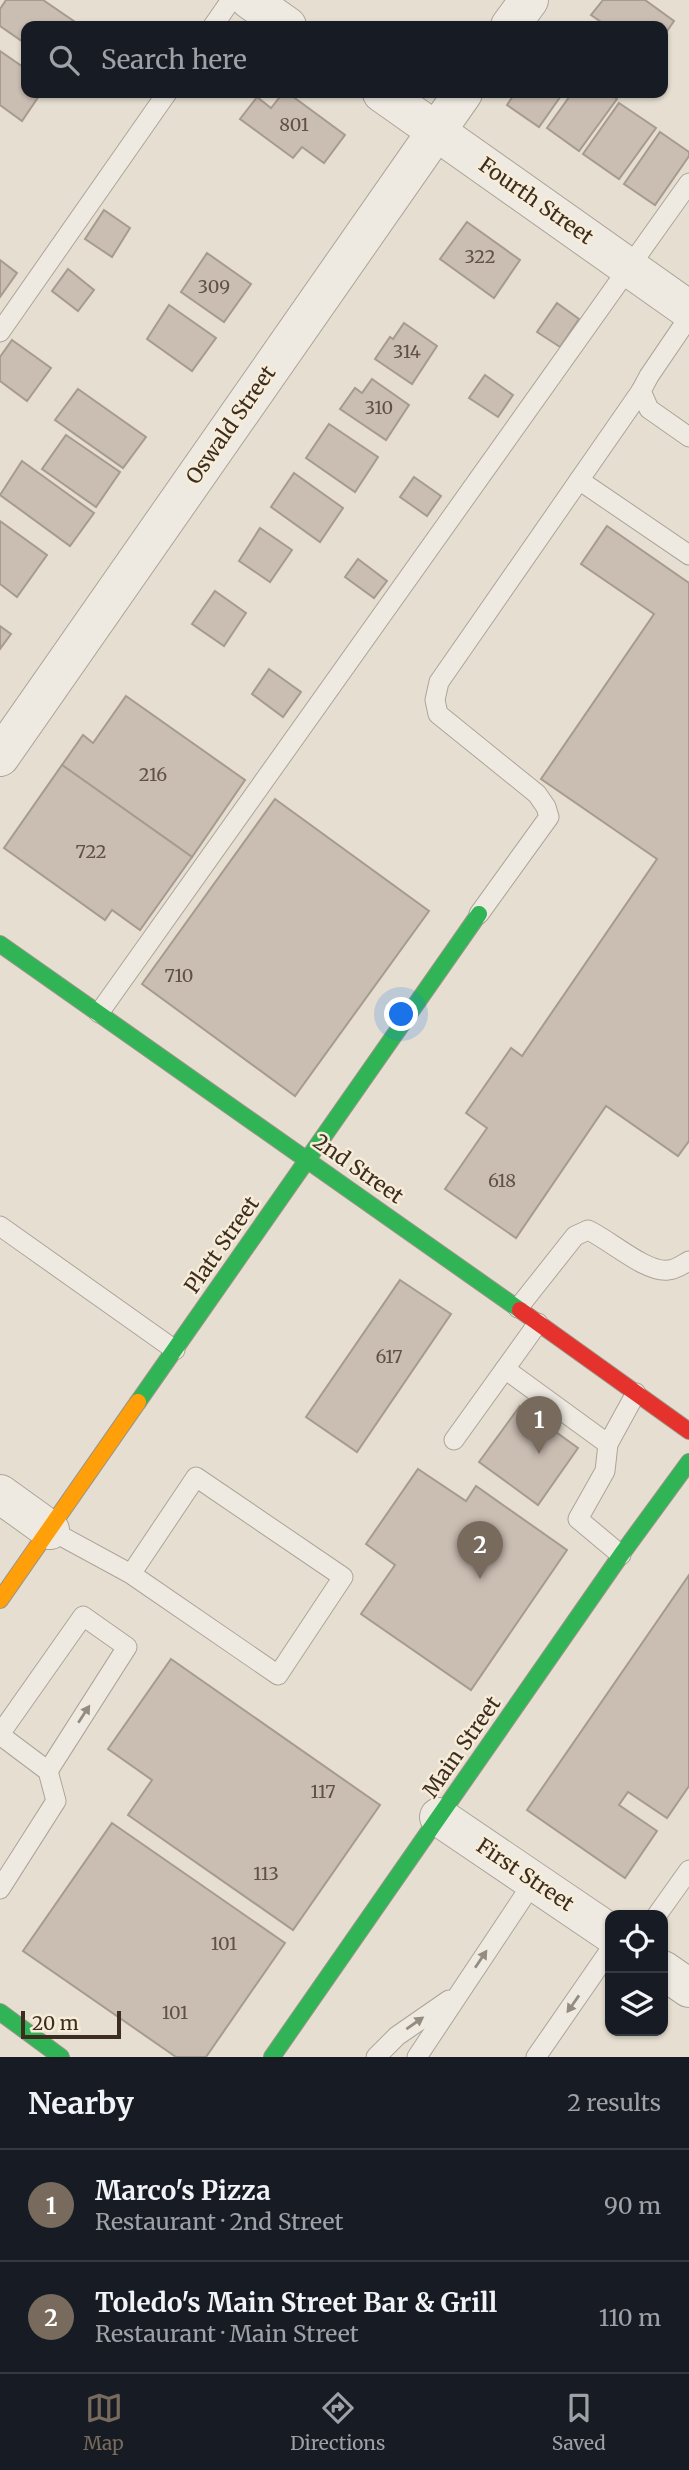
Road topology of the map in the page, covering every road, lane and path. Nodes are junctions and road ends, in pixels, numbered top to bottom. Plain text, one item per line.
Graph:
1 (231, 0) edge
2 (250, 0) edge
3 (528, 0) edge
4 (216, 21) edge
5 (281, 21) edge
6 (513, 21) edge
7 (164, 98) edge
8 (389, 98) edge
9 (459, 98) edge
10 (436, 131) junction
11 (689, 183) edge
12 (630, 268) junction
13 (689, 310) edge
14 (689, 317) edge
15 (0, 332) edge
16 (641, 391) junction
17 (689, 437) edge
18 (579, 480) junction
19 (689, 555) edge
20 (0, 757) edge
21 (479, 914) joint
22 (0, 944) edge
23 (99, 1013) junction
24 (308, 1159) junction
25 (0, 1226) edge
26 (689, 1261) edge
27 (518, 1308) junction
28 (538, 1323) junction
29 (175, 1350) junction
30 (505, 1369) junction
31 (636, 1393) junction
32 (689, 1431) edge
33 (454, 1440) dead end
34 (608, 1444) junction
35 (689, 1462) edge
36 (0, 1494) edge
37 (50, 1530) junction
38 (621, 1555) junction
39 (131, 1574) junction
40 (0, 1600) edge
41 (0, 1735) edge
42 (48, 1771) junction
43 (439, 1817) junction
44 (689, 1870) edge
45 (534, 1881) junction
46 (0, 1889) edge
47 (661, 1910) edge
48 (605, 1931) edge
49 (605, 1958) edge
50 (667, 1973) edge
51 (689, 1988) edge
52 (458, 1993) junction
53 (0, 2012) edge
54 (61, 2057) edge
55 (272, 2057) edge
56 (376, 2057) edge
57 (417, 2057) edge
58 (536, 2057) edge

1 - 4 lane
2 - 5 street
3 - 6 street
7 - 15 lane
8 - 10 street, Fourth Street
9 - 10 street, Oswald Street
10 - 12 street, Fourth Street
10 - 20 street, Oswald Street
11 - 12 lane
12 - 13 street, Fourth Street
12 - 23 lane
14 - 16 lane
16 - 17 lane
16 - 18 lane
18 - 19 lane
18 - 21 lane
21 - 24 street, Platt Street
22 - 23 street, 2nd Street
23 - 24 street, 2nd Street
24 - 27 street, 2nd Street
24 - 29 street, Platt Street
25 - 29 lane
26 - 27 lane
27 - 28 street, 2nd Street
28 - 30 lane
28 - 31 street, 2nd Street
29 - 37 street, Platt Street
30 - 33 lane
30 - 34 lane
31 - 32 street, 2nd Street
31 - 34 lane
34 - 38 lane
35 - 38 street, Main Street
36 - 37 street
37 - 39 lane
37 - 40 street, Platt Street
38 - 43 street, Main Street
39 - 39 lane
41 - 42 lane
42 -> 41 lane
42 - 46 lane
43 - 45 street, First Street
43 - 55 street, Main Street
44 - 47 lane
45 - 48 street, First Street
52 -> 45 lane
49 -> 58 lane
50 - 51 street
56 -> 52 lane
52 - 57 lane
53 - 54 street

